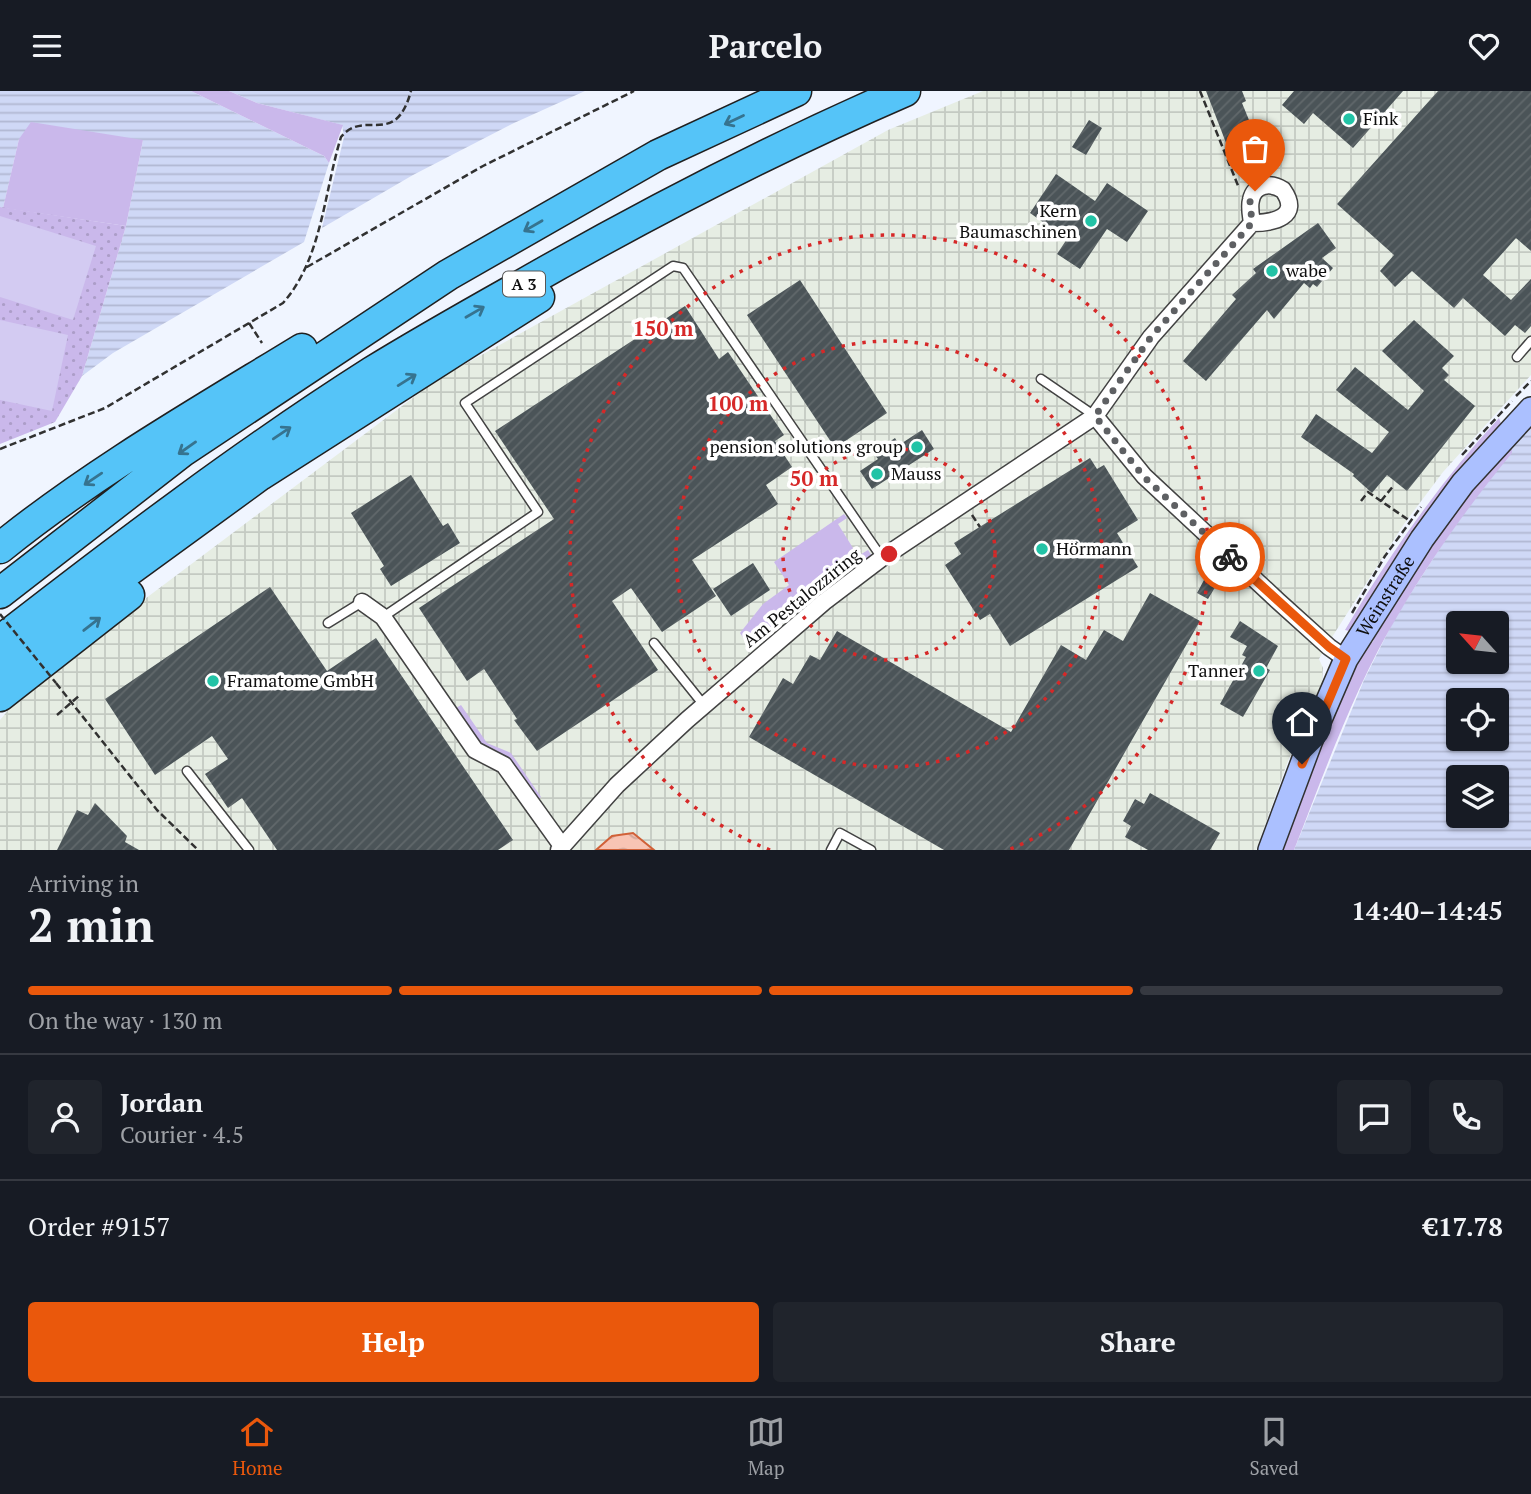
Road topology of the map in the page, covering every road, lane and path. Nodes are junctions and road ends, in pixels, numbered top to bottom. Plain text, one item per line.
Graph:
1 (411, 91) edge
2 (634, 91) edge
3 (796, 91) edge
4 (905, 91) edge
5 (1200, 91) edge
6 (837, 120) junction
7 (1250, 201) junction
8 (1252, 223) junction
9 (307, 267) junction
10 (448, 275) junction
11 (249, 323) junction
12 (1531, 341) edge
13 (262, 343) dead end
14 (1517, 357) dead end
15 (1041, 379) dead end
16 (1531, 409) edge
17 (1095, 416) junction
18 (350, 417) junction
19 (0, 449) edge
20 (1394, 485) dead end
21 (1361, 501) dead end
22 (1381, 501) junction
23 (972, 515) dead end
24 (1410, 521) dead end
25 (979, 527) dead end
26 (0, 548) edge
27 (882, 558) junction
28 (0, 593) edge
29 (362, 602) joint
30 (0, 614) edge
31 (383, 617) junction
32 (328, 623) dead end
33 (0, 641) edge
34 (654, 643) dead end
35 (1346, 659) junction
36 (0, 672) edge
37 (80, 695) dead end
38 (0, 696) edge
39 (71, 702) junction
40 (703, 704) junction
41 (57, 715) dead end
42 (187, 771) dead end
43 (561, 848) edge
44 (198, 850) edge
45 (249, 850) edge
46 (831, 850) edge
47 (871, 850) edge
48 (1270, 850) edge

1 - 9 path
2 - 9 path
3 -> 10 highway, A 3
4 - 6 highway, A 3
5 - 7 path
18 -> 6 highway
33 -> 6 highway, A 3
7 - 8 street
7 - 8 street
8 - 17 street, Am Pestalozziring
9 - 11 path
10 -> 26 highway
10 -> 28 highway, A 3
11 - 13 path
11 - 19 path
12 - 14 lane
15 - 17 lane
16 - 35 main road, Weinstraße
17 - 27 street, Am Pestalozziring
17 - 35 street
18 - 36 highway
38 -> 18 highway
20 - 22 path
21 - 22 path
22 - 24 path
23 - 25 path
27 - 31 lane
27 - 40 street, Am Pestalozziring
29 - 31 street, Am Pestalozziring
29 - 32 lane
30 - 39 path, bridge
31 - 43 street, Am Pestalozziring
34 - 40 lane
35 - 48 main road, Weinstraße
37 - 39 path
39 - 41 path
39 - 44 path
40 - 43 street, Am Pestalozziring
42 - 45 lane
46 - 47 lane

